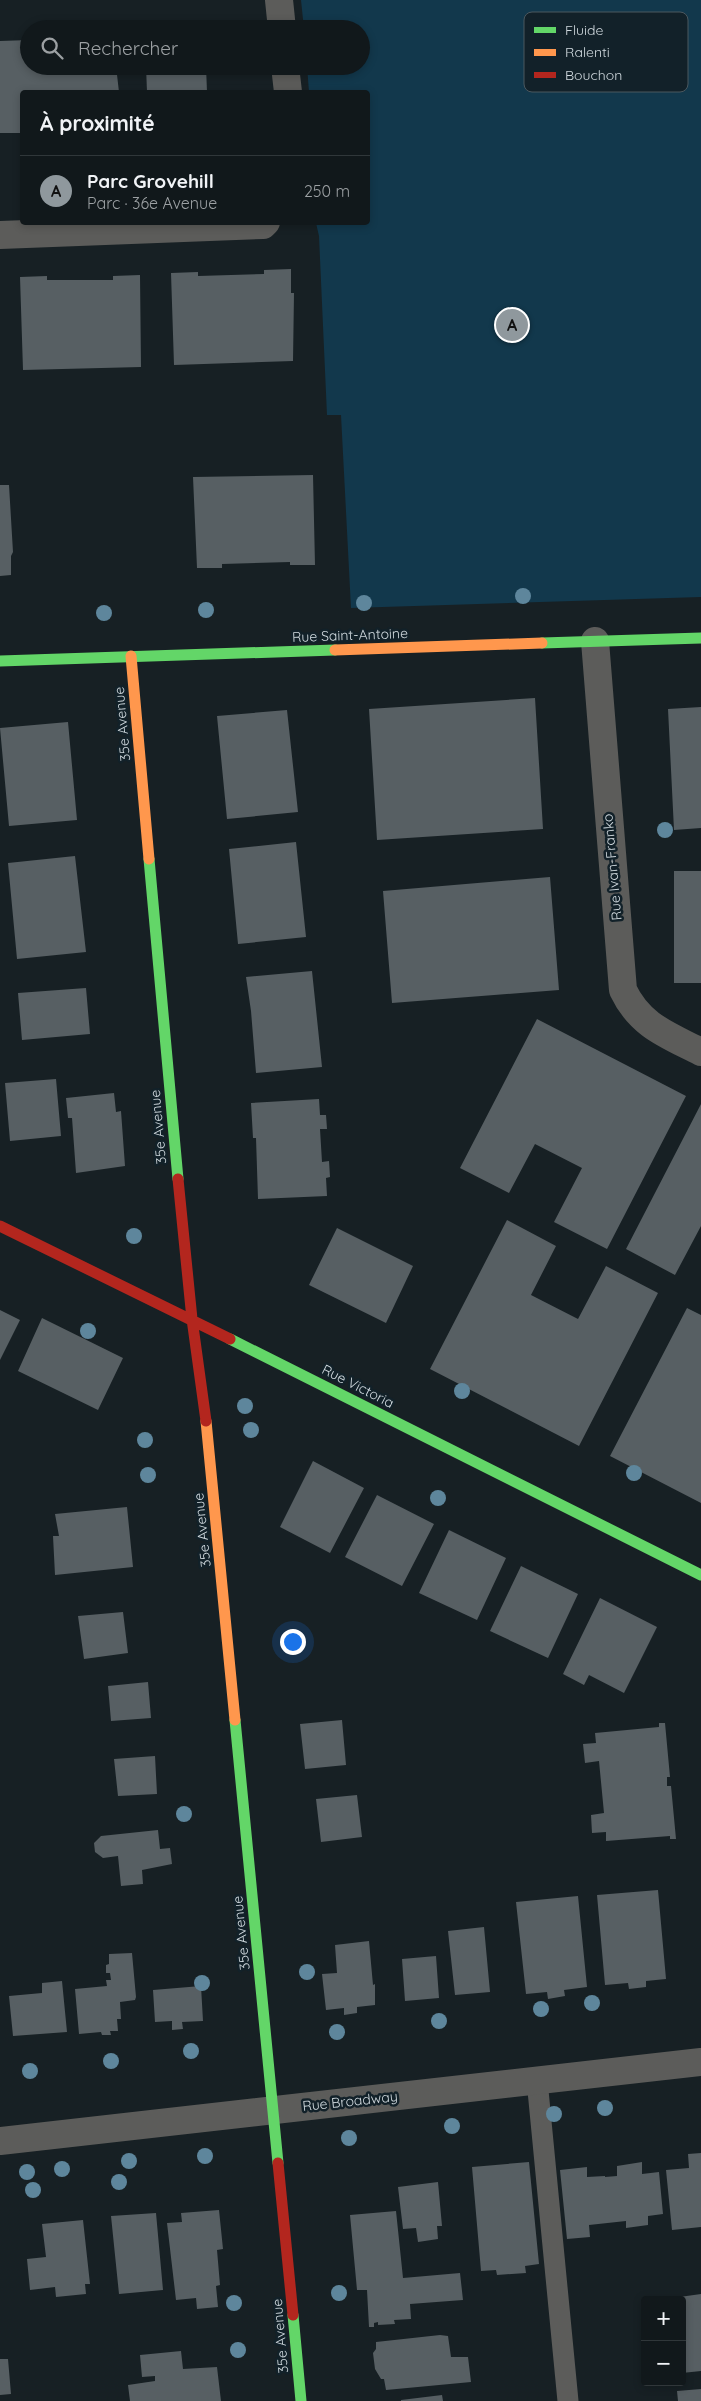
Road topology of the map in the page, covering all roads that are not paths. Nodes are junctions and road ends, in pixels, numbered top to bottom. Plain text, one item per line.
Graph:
1 (279, 0) edge
2 (281, 20) edge
3 (286, 75) edge
4 (288, 90) edge
5 (264, 225) edge
6 (0, 234) edge
7 (701, 638) edge
8 (594, 642) junction
9 (131, 656) junction
10 (0, 661) edge
11 (701, 1052) edge
12 (0, 1226) edge
13 (192, 1320) junction
14 (701, 1575) edge
15 (701, 2062) edge
16 (537, 2080) junction
17 (274, 2110) junction
18 (0, 2141) edge
19 (301, 2401) edge
20 (568, 2401) edge

1 - 2 street
3 - 4 street
5 - 6 street
7 - 8 street, Rue Saint-Antoine
8 - 9 street, Rue Saint-Antoine
8 - 11 street, Rue Ivan-Franko
9 - 10 street, Rue Saint-Antoine
9 - 13 street, 35e Avenue
12 - 13 street, Rue Victoria
13 - 14 street, Rue Victoria
13 - 17 street, 35e Avenue
15 - 16 street, Rue Broadway
16 - 17 street, Rue Broadway
16 - 20 lane
17 - 18 street, Rue Broadway
17 - 19 street, 35e Avenue

